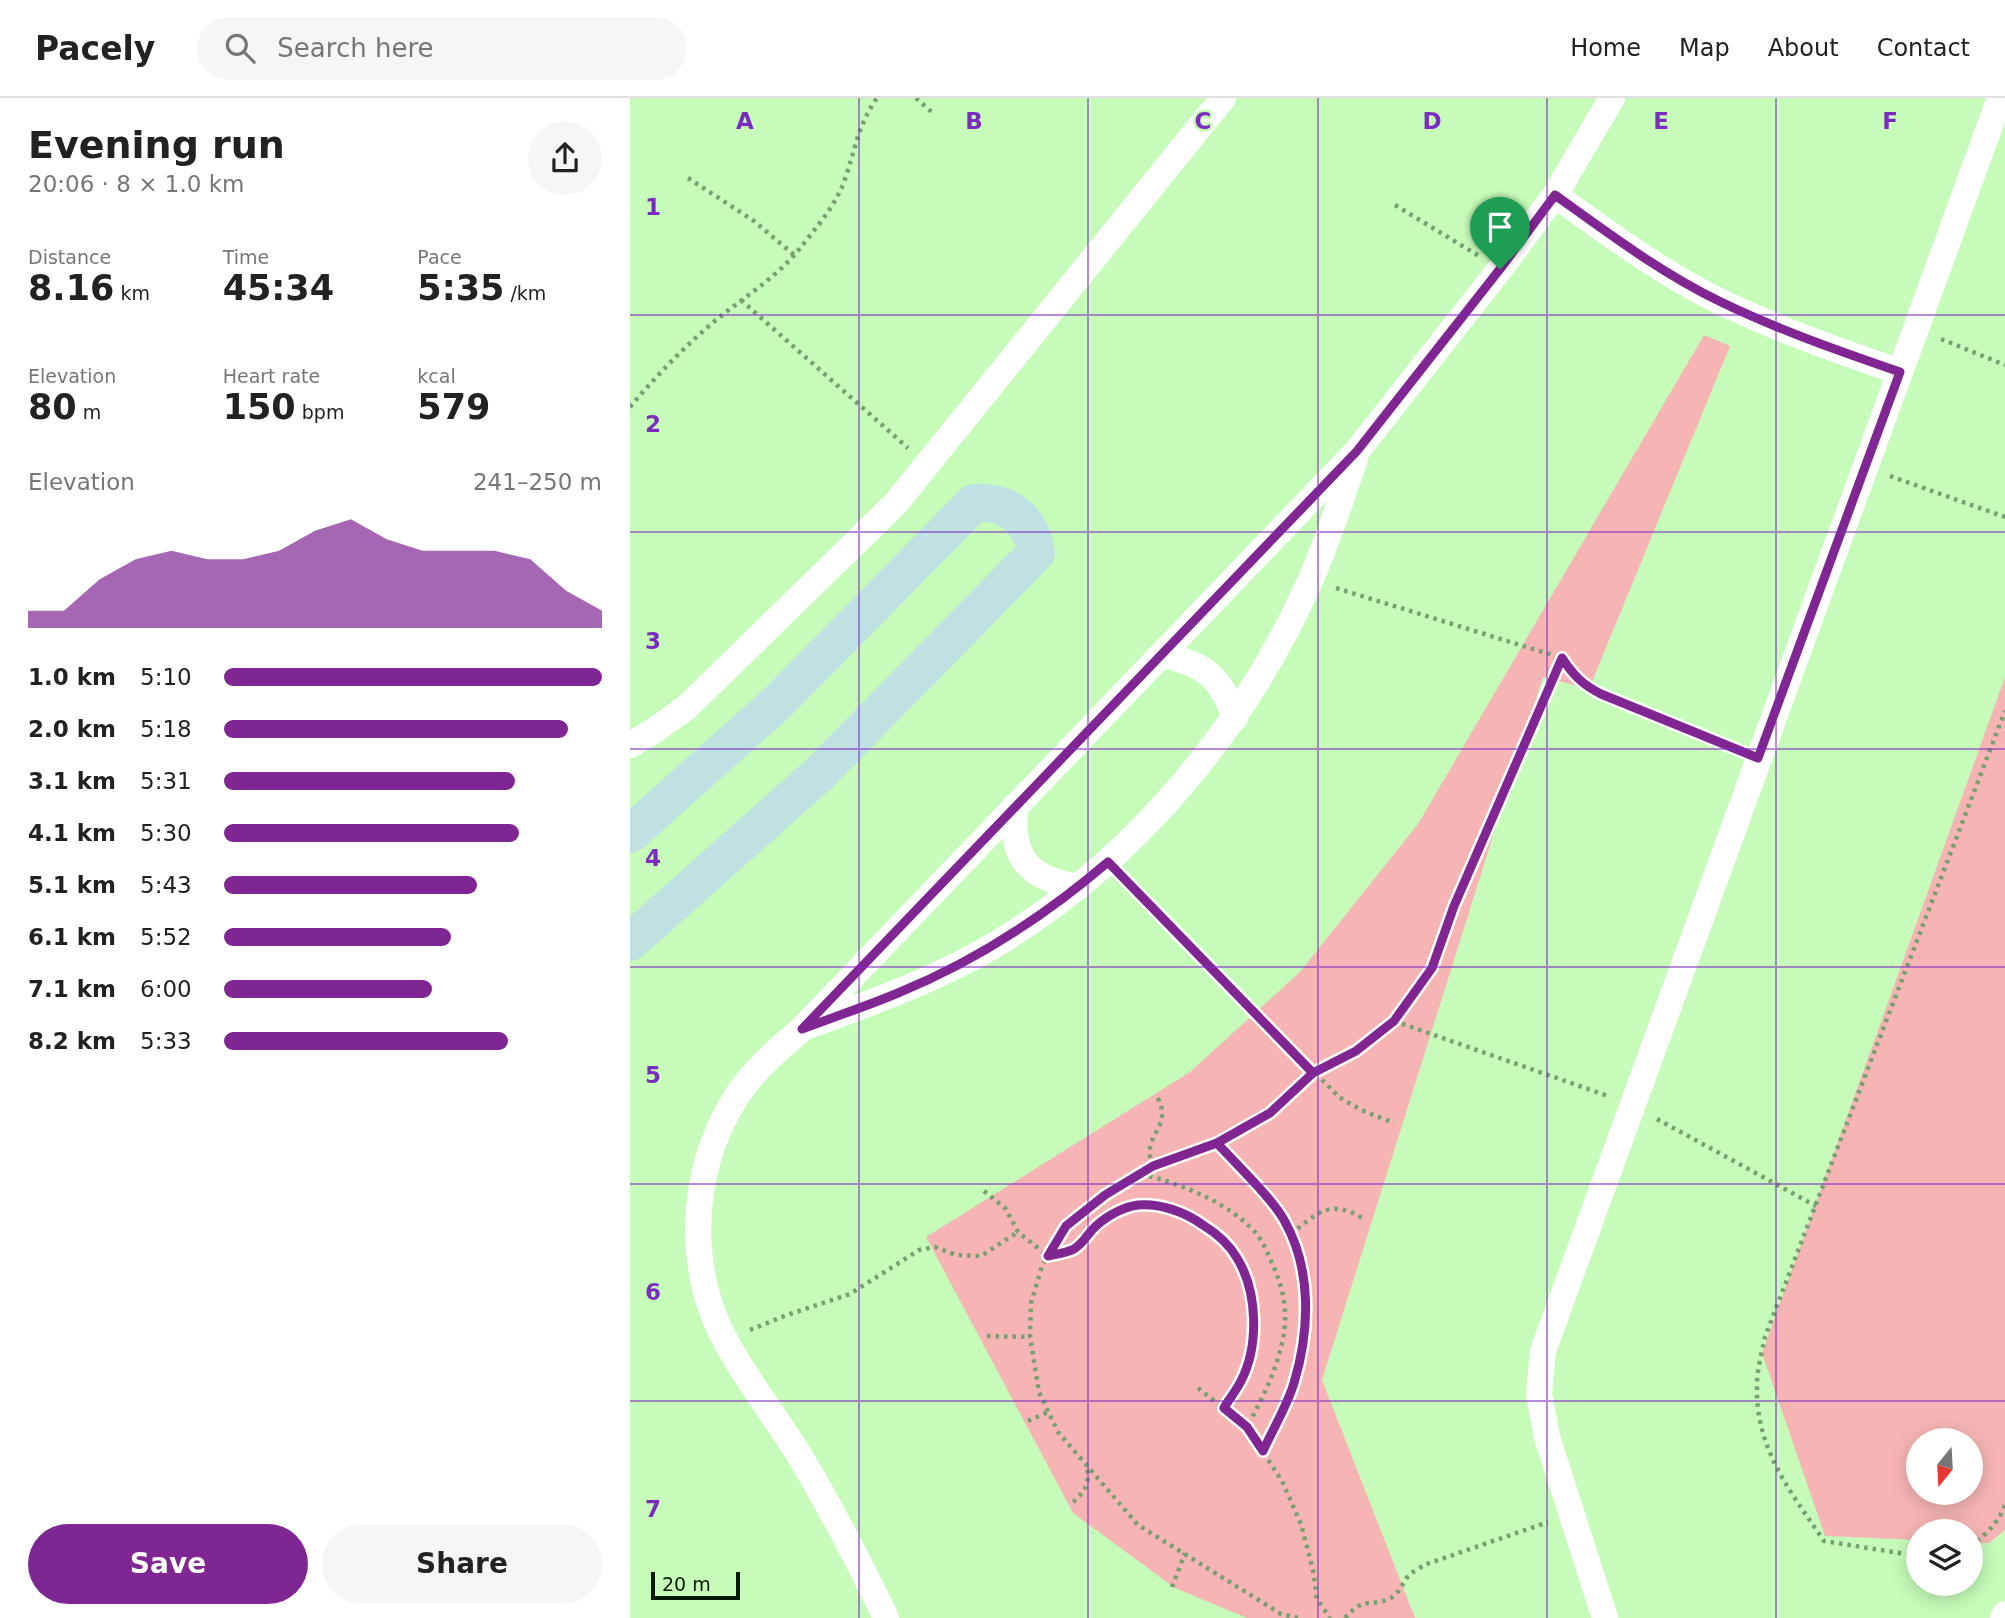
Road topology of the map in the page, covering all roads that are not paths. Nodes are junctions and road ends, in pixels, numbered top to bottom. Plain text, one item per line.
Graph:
1 (1223, 98) edge
2 (1612, 98) edge
3 (2000, 98) edge
4 (1555, 195) junction
5 (1900, 372) junction
6 (1357, 451) junction
7 (1161, 654) junction
8 (1235, 718) junction
9 (630, 745) edge
10 (1016, 805) junction
11 (630, 834) edge
12 (1079, 887) junction
13 (630, 942) edge
14 (802, 1029) junction
15 (886, 1618) edge
16 (1605, 1618) edge

1 - 9 street
2 - 4 street
3 - 5 street
4 - 5 street
4 - 6 street
5 - 16 street
6 - 7 street
6 - 8 street
7 - 8 street
7 - 10 street
8 - 12 street
10 - 12 street
10 - 14 street
11 - 13 main road
12 - 14 street
14 - 15 street

